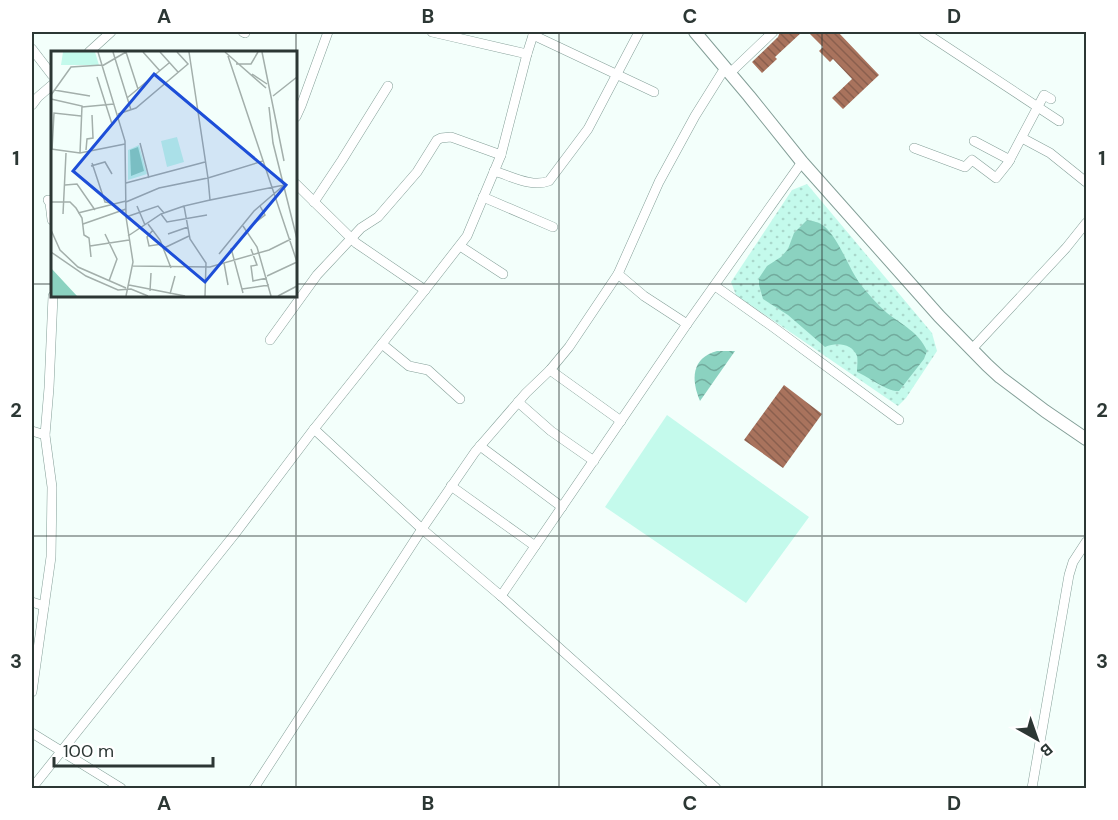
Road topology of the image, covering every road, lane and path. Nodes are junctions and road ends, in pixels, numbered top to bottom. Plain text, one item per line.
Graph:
1 (111, 32) edge
2 (328, 32) edge
3 (432, 32) edge
4 (477, 32) edge
5 (639, 32) edge
6 (773, 32) edge
7 (924, 32) edge
8 (534, 33) edge
9 (698, 33) edge
10 (478, 42) junction
11 (32, 49) edge
12 (90, 51) edge
13 (527, 54) junction
14 (728, 70) junction
15 (51, 74) edge
16 (616, 74) junction
17 (51, 86) edge
18 (388, 86) dead end
19 (654, 92) dead end
20 (1051, 99) dead end
21 (32, 105) edge
22 (1037, 106) junction
23 (297, 115) edge
24 (1059, 121) dead end
25 (1022, 138) junction
26 (974, 141) dead end
27 (914, 148) dead end
28 (501, 155) junction
29 (1010, 160) junction
30 (802, 162) junction
31 (494, 171) junction
32 (1086, 182) edge
33 (297, 184) edge
34 (483, 197) junction
35 (48, 200) dead end
36 (314, 202) junction
37 (51, 216) edge
38 (1086, 224) edge
39 (553, 227) dead end
40 (351, 238) junction
41 (460, 246) junction
42 (503, 274) dead end
43 (618, 274) junction
44 (715, 286) junction
45 (425, 290) junction
46 (53, 297) edge
47 (687, 324) junction
48 (270, 340) dead end
49 (382, 344) junction
50 (972, 350) junction
51 (550, 370) junction
52 (460, 399) dead end
53 (518, 402) junction
54 (899, 420) dead end
55 (621, 421) junction
56 (314, 429) junction
57 (32, 431) edge
58 (45, 435) junction
59 (1086, 439) edge
60 (480, 446) junction
61 (594, 461) junction
62 (451, 486) junction
63 (562, 507) junction
64 (422, 529) junction
65 (1086, 544) edge
66 (535, 546) junction
67 (501, 596) junction
68 (32, 602) edge
69 (44, 606) junction
70 (32, 692) edge
71 (32, 733) edge
72 (60, 752) junction
73 (32, 788) edge
74 (121, 789) edge
75 (254, 789) edge
76 (716, 789) edge
77 (1032, 789) edge

1 - 12 street
2 - 23 street
3 - 10 street
4 - 10 street
5 - 16 street
6 - 14 street
7 - 22 street
8 - 13 street
8 - 16 street
9 - 14 street
10 - 13 street
11 - 15 street
13 - 28 street
14 - 30 street
14 - 43 street
16 - 19 street
16 - 31 street
17 - 21 street
18 - 36 street
20 - 22 street
22 - 24 street
22 - 25 street
25 - 29 street
25 - 32 street
26 - 29 street
27 - 29 street
28 - 31 street
28 - 40 street
30 - 44 street
30 - 50 street
31 - 34 street
33 - 36 street
34 - 39 street
34 - 41 street
35 - 37 street
36 - 40 street
38 - 50 street
40 - 45 street
40 - 48 street
41 - 42 street
41 - 45 street
43 - 47 street
43 - 51 street
44 - 47 street
44 - 54 street
45 - 49 street
46 - 58 street
47 - 55 street
49 - 52 street
49 - 56 street
50 - 59 street
51 - 53 street
51 - 55 street
53 - 60 street
53 - 61 street
55 - 61 street
56 - 64 street
56 - 72 street
57 - 58 street
58 - 69 street
60 - 62 street
60 - 63 street
61 - 63 street
62 - 64 street
62 - 66 street
63 - 66 street
64 - 67 street
64 - 75 street
65 - 77 street
66 - 67 street
67 - 76 street
68 - 69 street
69 - 70 street
71 - 72 street
72 - 73 street
72 - 74 street

